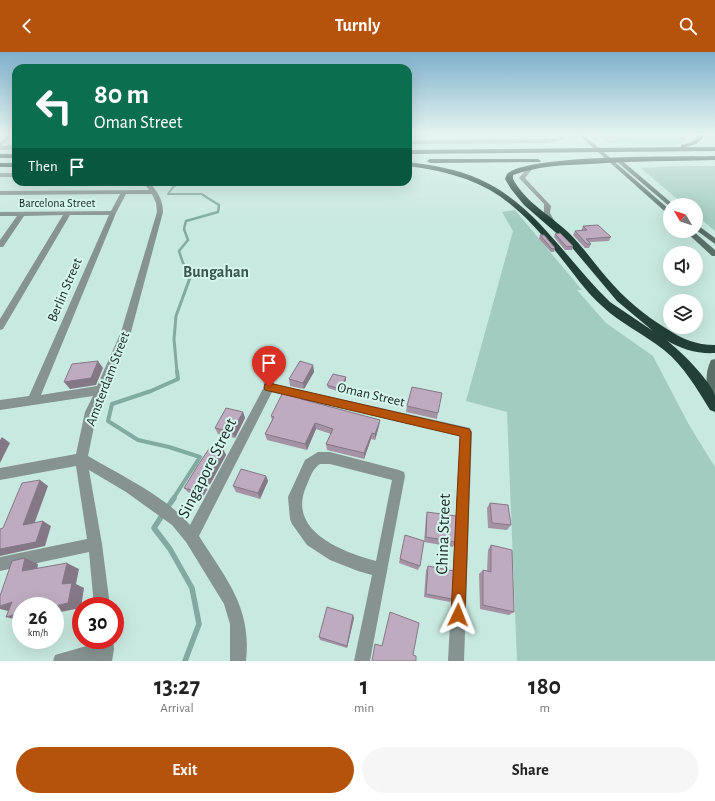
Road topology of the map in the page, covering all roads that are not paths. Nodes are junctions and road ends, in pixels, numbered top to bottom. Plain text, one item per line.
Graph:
1 (415, 163) edge
2 (566, 163) edge
3 (612, 163) edge
4 (623, 163) edge
5 (0, 165) edge
6 (12, 165) edge
7 (531, 167) junction
8 (0, 175) edge
9 (12, 175) edge
10 (149, 186) edge
11 (124, 192) junction
12 (154, 192) junction
13 (0, 193) edge
14 (663, 198) edge
15 (663, 208) edge
16 (68, 213) junction
17 (113, 213) junction
18 (0, 214) edge
19 (22, 214) junction
20 (552, 222) junction
21 (703, 232) edge
22 (697, 238) edge
23 (715, 242) edge
24 (0, 245) edge
25 (715, 254) edge
26 (0, 327) edge
27 (715, 349) edge
28 (715, 363) edge
29 (268, 371) dead end
30 (269, 387) junction
31 (102, 390) junction
32 (33, 400) junction
33 (715, 401) edge
34 (0, 406) edge
35 (715, 406) edge
36 (466, 432) joint
37 (81, 459) junction
38 (0, 474) edge
39 (191, 537) junction
40 (95, 544) junction
41 (0, 564) edge
42 (381, 570) junction
43 (101, 597) edge
44 (105, 650) edge
45 (61, 661) edge
46 (238, 661) edge
47 (362, 661) edge
48 (456, 661) edge

1 - 35 highway
2 - 7 highway
3 - 15 main road
4 - 14 main road
5 - 6 highway
7 - 20 street
7 - 20 highway
8 - 9 street
10 - 12 street, Amsterdam Street
11 - 12 street
11 - 13 street
11 - 17 street, Berlin Street
12 - 31 street, Amsterdam Street
16 - 17 street, Barcelona Street
16 - 19 street, Barcelona Street
16 - 26 street
17 - 32 street, Berlin Street
18 - 19 street, Barcelona Street
19 - 24 street
20 - 27 highway
21 - 23 main road
22 - 25 main road
28 - 33 main road
29 - 30 street
30 - 36 street, Oman Street
30 - 39 street, Singapore Street
31 - 32 street
31 - 37 street, Amsterdam Street
32 - 34 street
36 - 48 street, China Street
37 - 38 street
37 - 39 street
37 - 40 street, Amsterdam Street
39 - 46 street
40 - 41 street
40 - 43 street, Amsterdam Street
42 - 42 street
42 - 47 street
44 - 45 street

